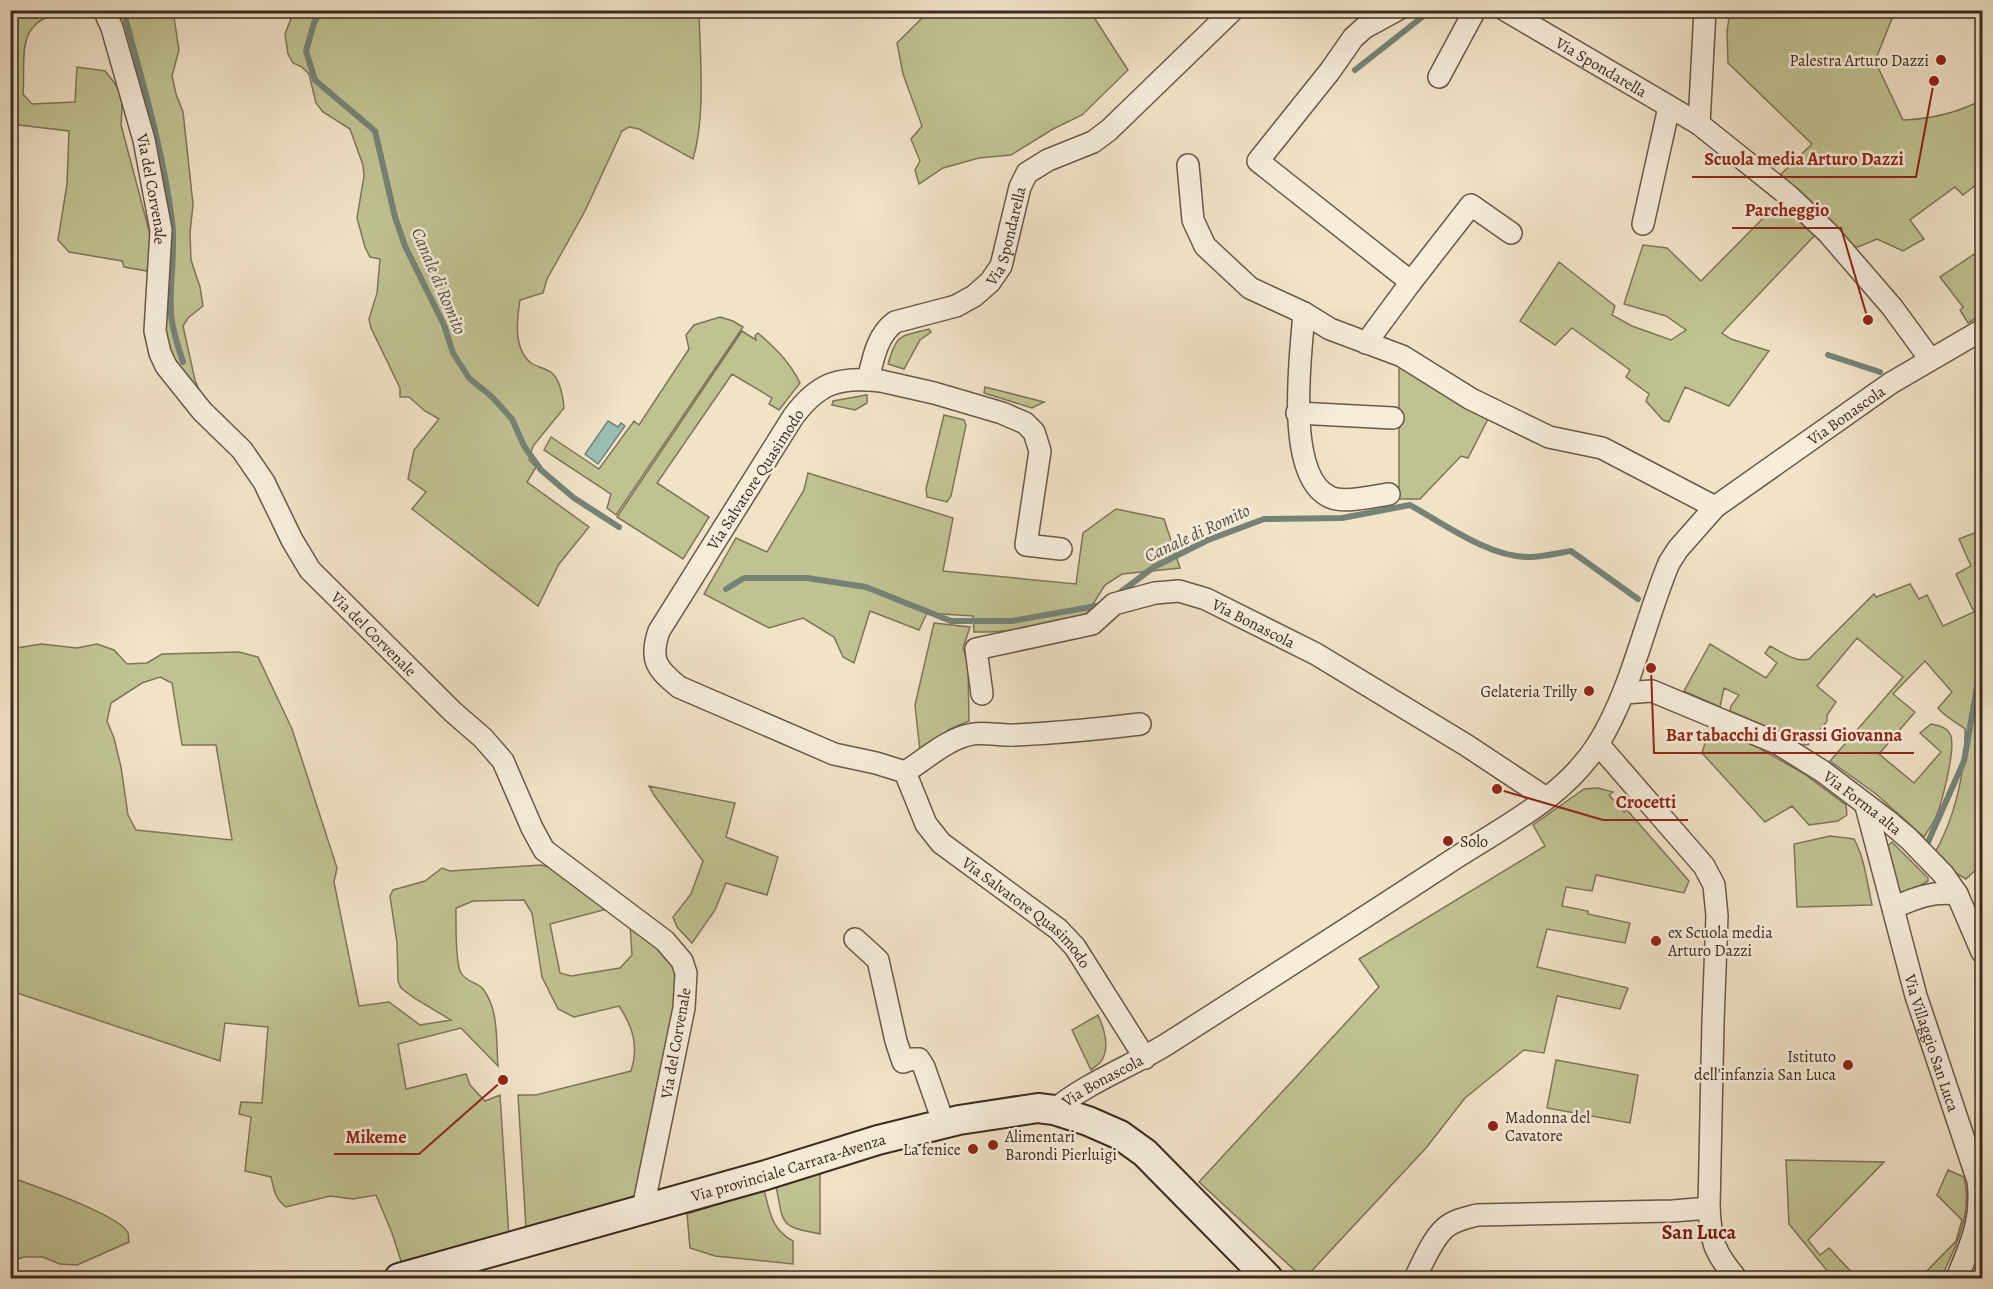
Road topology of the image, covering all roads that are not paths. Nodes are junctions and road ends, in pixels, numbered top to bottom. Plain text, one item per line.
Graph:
1 (104, 10) edge
2 (1397, 10) edge
3 (1475, 10) edge
4 (1505, 10) edge
5 (1705, 10) edge
6 (1232, 11) edge
7 (1439, 77) dead end
8 (1669, 106) junction
9 (1700, 124) junction
10 (1188, 165) dead end
11 (1643, 224) dead end
12 (1511, 233) dead end
13 (1411, 282) junction
14 (1304, 313) junction
15 (1983, 330) edge
16 (1366, 344) junction
17 (1930, 359) junction
18 (868, 380) junction
19 (1297, 413) junction
20 (1393, 418) dead end
21 (1389, 494) dead end
22 (1715, 507) junction
23 (1061, 549) dead end
24 (1624, 693) junction
25 (982, 694) dead end
26 (1140, 724) dead end
27 (1598, 744) junction
28 (904, 772) junction
29 (1546, 798) junction
30 (1866, 806) junction
31 (1957, 894) junction
32 (1893, 908) junction
33 (855, 939) dead end
34 (1983, 952) edge
35 (1144, 1058) junction
36 (1054, 1110) junction
37 (944, 1124) junction
38 (643, 1208) junction
39 (1709, 1208) junction
40 (399, 1278) edge
41 (1268, 1278) edge
42 (1415, 1278) edge
43 (1736, 1278) edge
44 (1957, 1278) edge

1 - 38 street, Via del Corvenale
2 - 13 street
3 - 7 street
4 - 8 street, Via Spondarella
5 - 9 street
6 - 18 street, Via Spondarella
8 - 9 street, Via Spondarella
8 - 11 street
9 - 17 street, Via Spondarella
10 - 14 street
12 - 13 street
13 - 16 street
14 - 16 street
14 - 19 street
15 - 17 street, Via Bonascola
16 - 22 street
17 - 22 street, Via Bonascola
18 - 23 street, Via Salvatore Quasimodo
18 - 28 street, Via Salvatore Quasimodo
19 - 20 street
19 - 21 street
22 - 24 street, Via Bonascola
24 - 27 street, Via Bonascola
24 - 30 street, Via Forma alta
25 - 29 street, Via Bonascola
26 - 28 street
27 - 29 street, Via Bonascola
27 - 39 street
28 - 35 street, Via Salvatore Quasimodo
29 - 35 street, Via Bonascola
30 - 31 street, Via Forma alta
30 - 32 street, Via Villaggio San Luca
31 - 32 street
31 - 34 street, Via Forma alta
32 - 44 street, Via Villaggio San Luca
33 - 37 street
35 - 36 street, Via Bonascola
36 - 37 main road, Via provinciale Carrara-Avenza
36 - 41 main road, Via provinciale Carrara-Avenza
37 - 38 main road, Via provinciale Carrara-Avenza
38 - 40 main road, Via provinciale Carrara-Avenza
39 - 42 street
39 - 43 street

